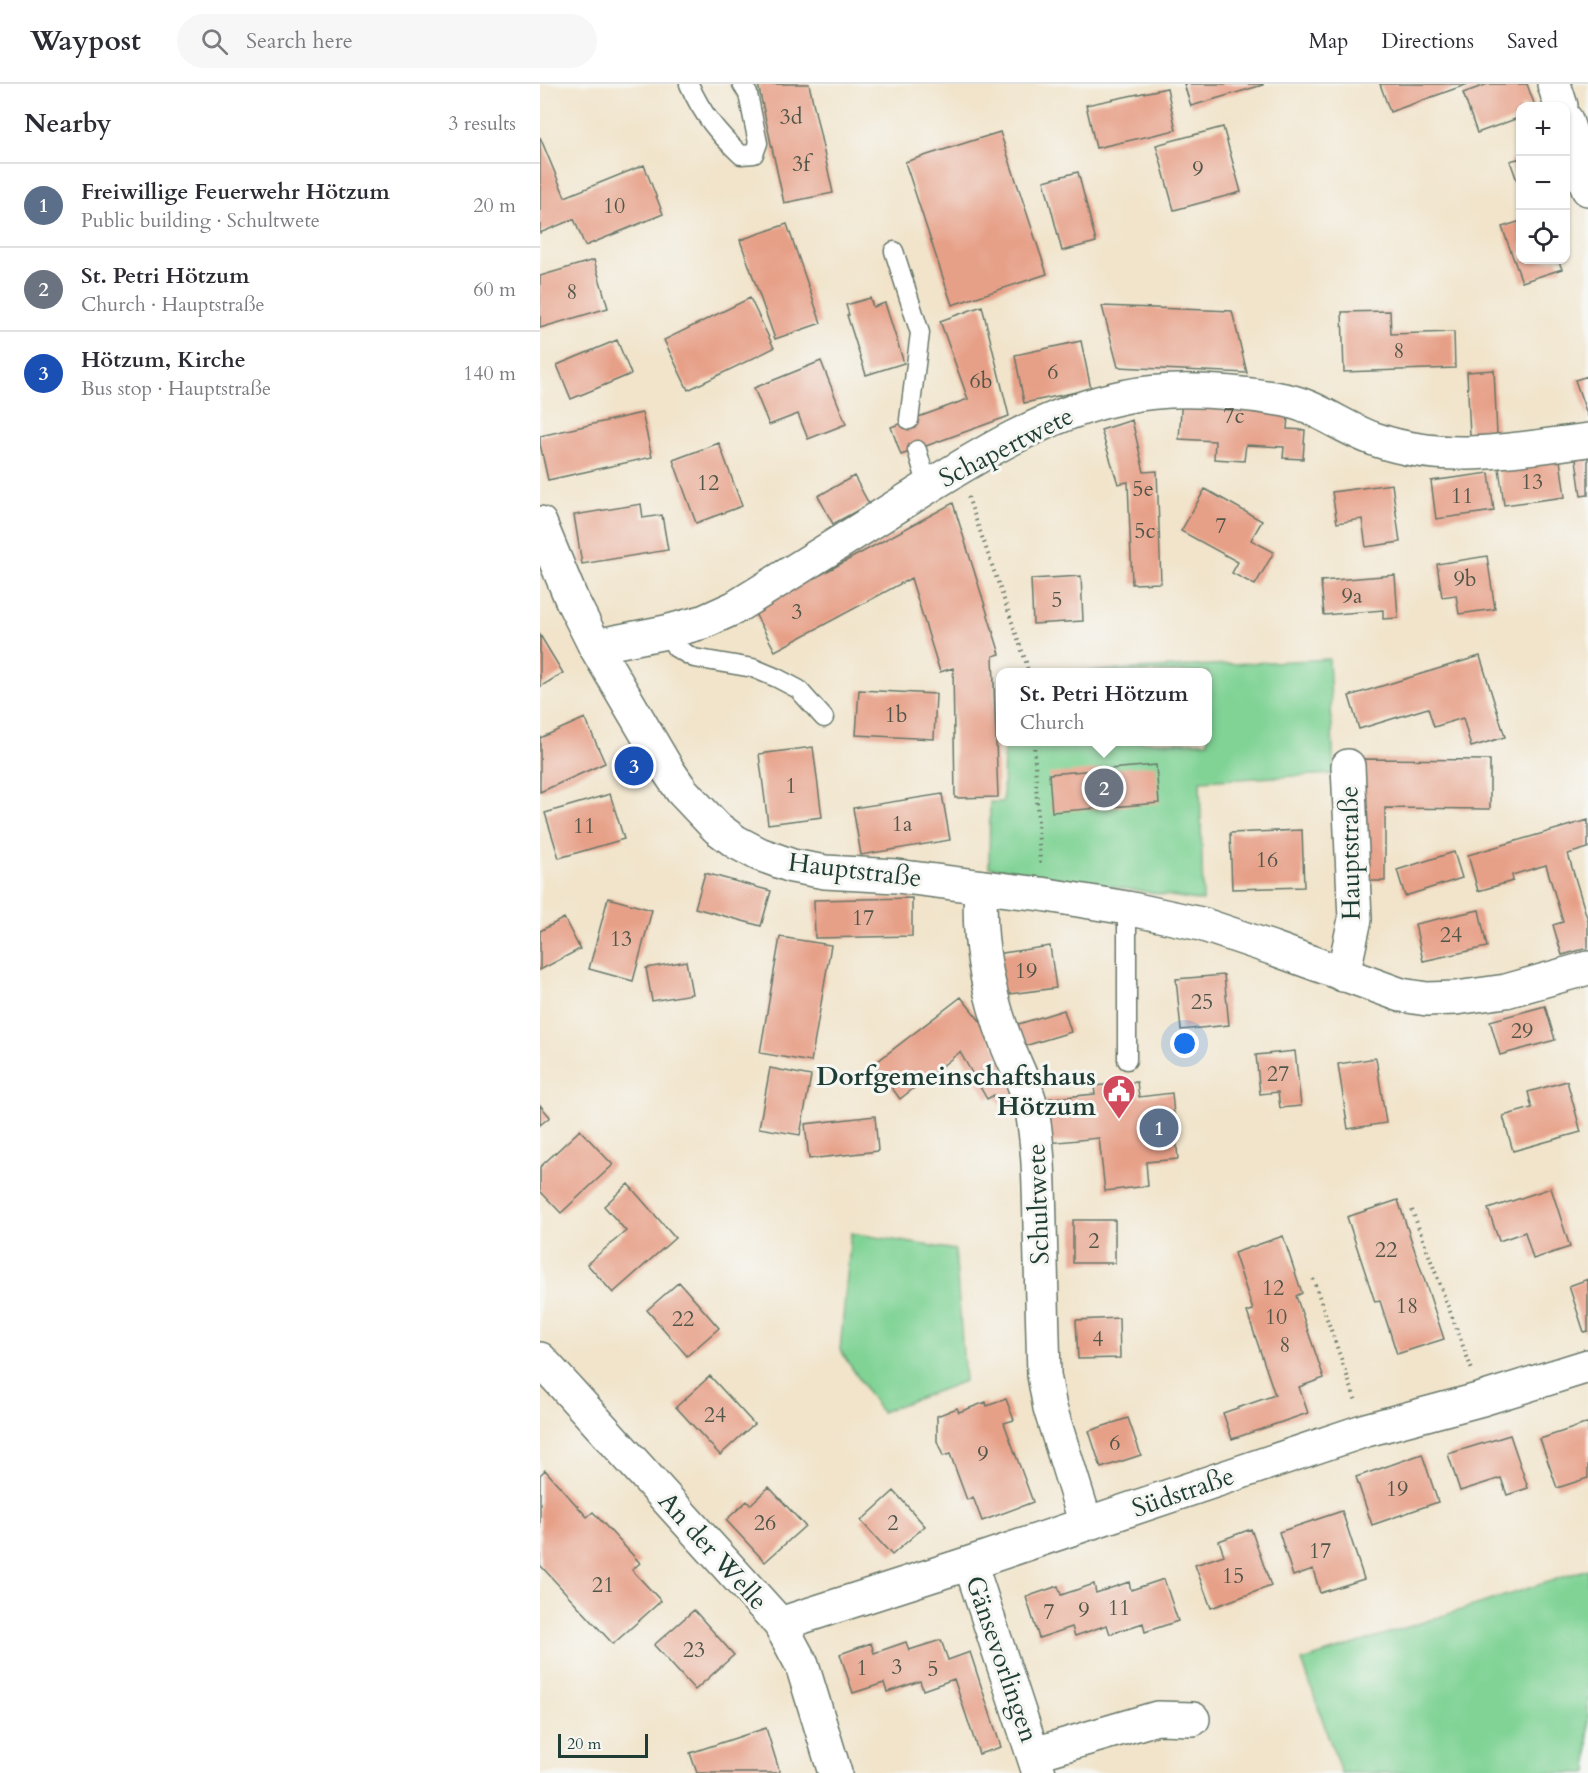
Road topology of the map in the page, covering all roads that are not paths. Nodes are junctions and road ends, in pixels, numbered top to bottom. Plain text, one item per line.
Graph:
1 (689, 84) edge
2 (742, 84) edge
3 (1554, 84) edge
4 (1560, 102) edge
5 (1570, 133) edge
6 (1588, 189) edge
7 (894, 251) dead end
8 (909, 420) dead end
9 (1588, 440) edge
10 (916, 450) dead end
11 (928, 487) junction
12 (540, 523) edge
13 (666, 632) junction
14 (595, 646) junction
15 (824, 718) dead end
16 (1348, 766) dead end
17 (981, 887) junction
18 (1127, 908) junction
19 (1588, 968) edge
20 (1343, 975) junction
21 (1127, 1060) dead end
22 (540, 1359) edge
23 (1588, 1366) edge
24 (1086, 1524) junction
25 (970, 1563) junction
26 (780, 1624) junction
27 (1193, 1719) dead end
28 (1037, 1764) edge
29 (835, 1773) edge

1 - 2 lane
3 - 4 street
5 - 6 street
7 - 8 lane
9 - 11 street, Schapertwete
10 - 11 lane
11 - 13 street, Schapertwete
12 - 14 street, Hauptstraße
13 - 14 street, Schapertwete
13 - 15 lane
14 - 17 street, Hauptstraße
16 - 20 street, Hauptstraße
17 - 18 street, Hauptstraße
17 - 24 street, Schultwete
18 - 20 street, Hauptstraße
18 - 21 lane
19 - 20 street, Hauptstraße
22 - 26 street, An der Welle
23 - 24 street, Südstraße
24 - 25 street, Südstraße
25 - 26 street, Südstraße
25 - 28 street, Gänsevorlingen
26 - 29 street, An der Welle
27 - 28 street, Gänsevorlingen

